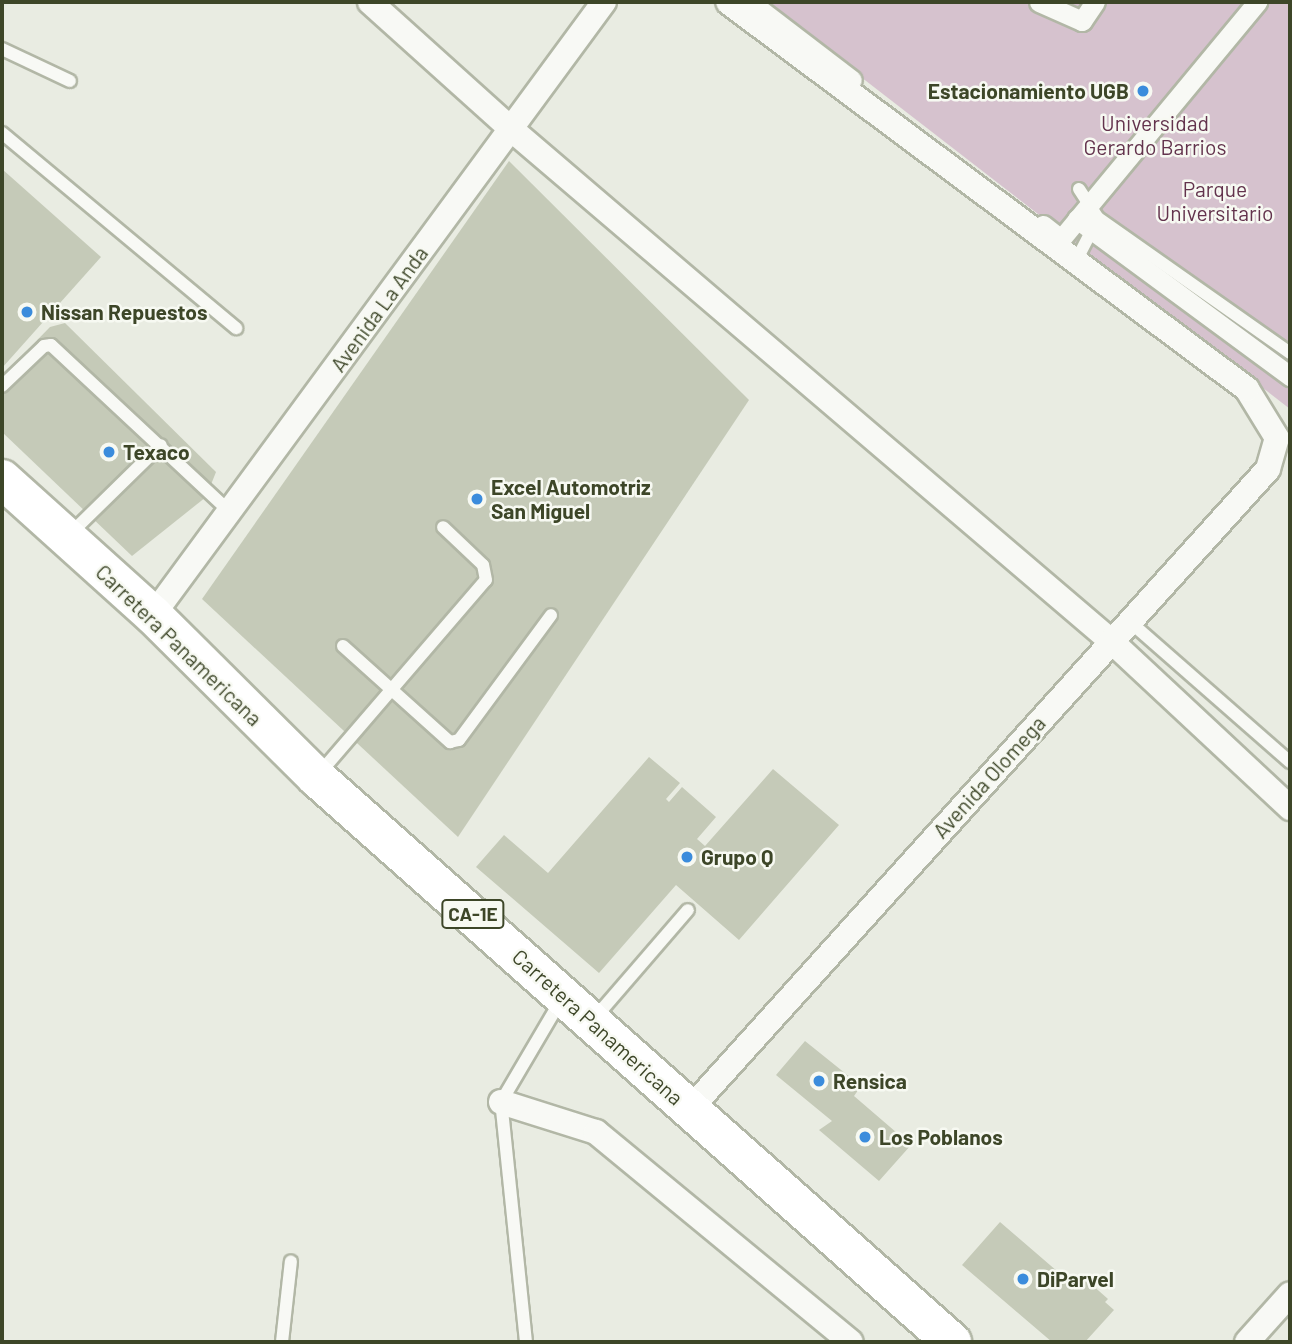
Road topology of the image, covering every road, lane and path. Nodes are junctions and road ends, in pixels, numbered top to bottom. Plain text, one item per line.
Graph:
1 (370, 2) edge
2 (604, 2) edge
3 (728, 2) edge
4 (750, 2) edge
5 (1039, 2) edge
6 (1096, 2) edge
7 (1257, 2) edge
8 (2, 49) edge
9 (70, 82) dead end
10 (511, 129) junction
11 (2, 133) edge
12 (1087, 212) junction
13 (1076, 261) junction
14 (236, 328) dead end
15 (1290, 353) edge
16 (1290, 376) edge
17 (2, 386) edge
18 (161, 445) junction
19 (2, 479) edge
20 (230, 512) junction
21 (443, 527) dead end
22 (65, 539) junction
23 (153, 615) junction
24 (551, 615) dead end
25 (1129, 621) junction
26 (1111, 641) junction
27 (342, 646) dead end
28 (392, 692) junction
29 (1290, 762) edge
30 (316, 777) junction
31 (1290, 808) edge
32 (688, 910) dead end
33 (565, 994) junction
34 (593, 1021) junction
35 (501, 1102) junction
36 (690, 1110) junction
37 (291, 1261) dead end
38 (1290, 1294) edge
39 (282, 1342) edge
40 (526, 1342) edge
41 (851, 1342) edge
42 (952, 1342) edge
43 (1247, 1342) edge

1 - 10 street
2 - 10 street, Avenida La Anda
3 - 13 street
4 - 12 street
5 - 6 street
7 - 12 street
8 - 9 lane
10 - 20 street, Avenida La Anda
10 - 26 street
11 - 14 lane
12 - 13 lane
12 - 15 lane
12 - 16 street
13 - 25 street, Avenida Olomega
17 - 18 lane
18 - 20 lane
18 - 22 lane
19 - 22 highway, Carretera Panamericana / CA-1E
20 - 23 street, Avenida La Anda
21 - 28 lane
22 - 23 highway, Carretera Panamericana / CA-1E
23 - 30 highway, Carretera Panamericana / CA-1E
24 - 28 lane
25 - 26 street, Avenida Olomega
25 - 29 lane
26 - 31 street
26 - 36 street, Avenida Olomega
27 - 28 lane
28 - 30 lane
30 - 33 highway, Carretera Panamericana / CA-1E
32 - 34 lane
33 - 34 highway, Carretera Panamericana / CA-1E
33 - 35 lane
34 - 36 highway, Carretera Panamericana / CA-1E
35 - 40 lane
35 - 41 street
36 - 42 highway, Carretera Panamericana / CA-1E
37 - 39 lane
38 - 43 street

